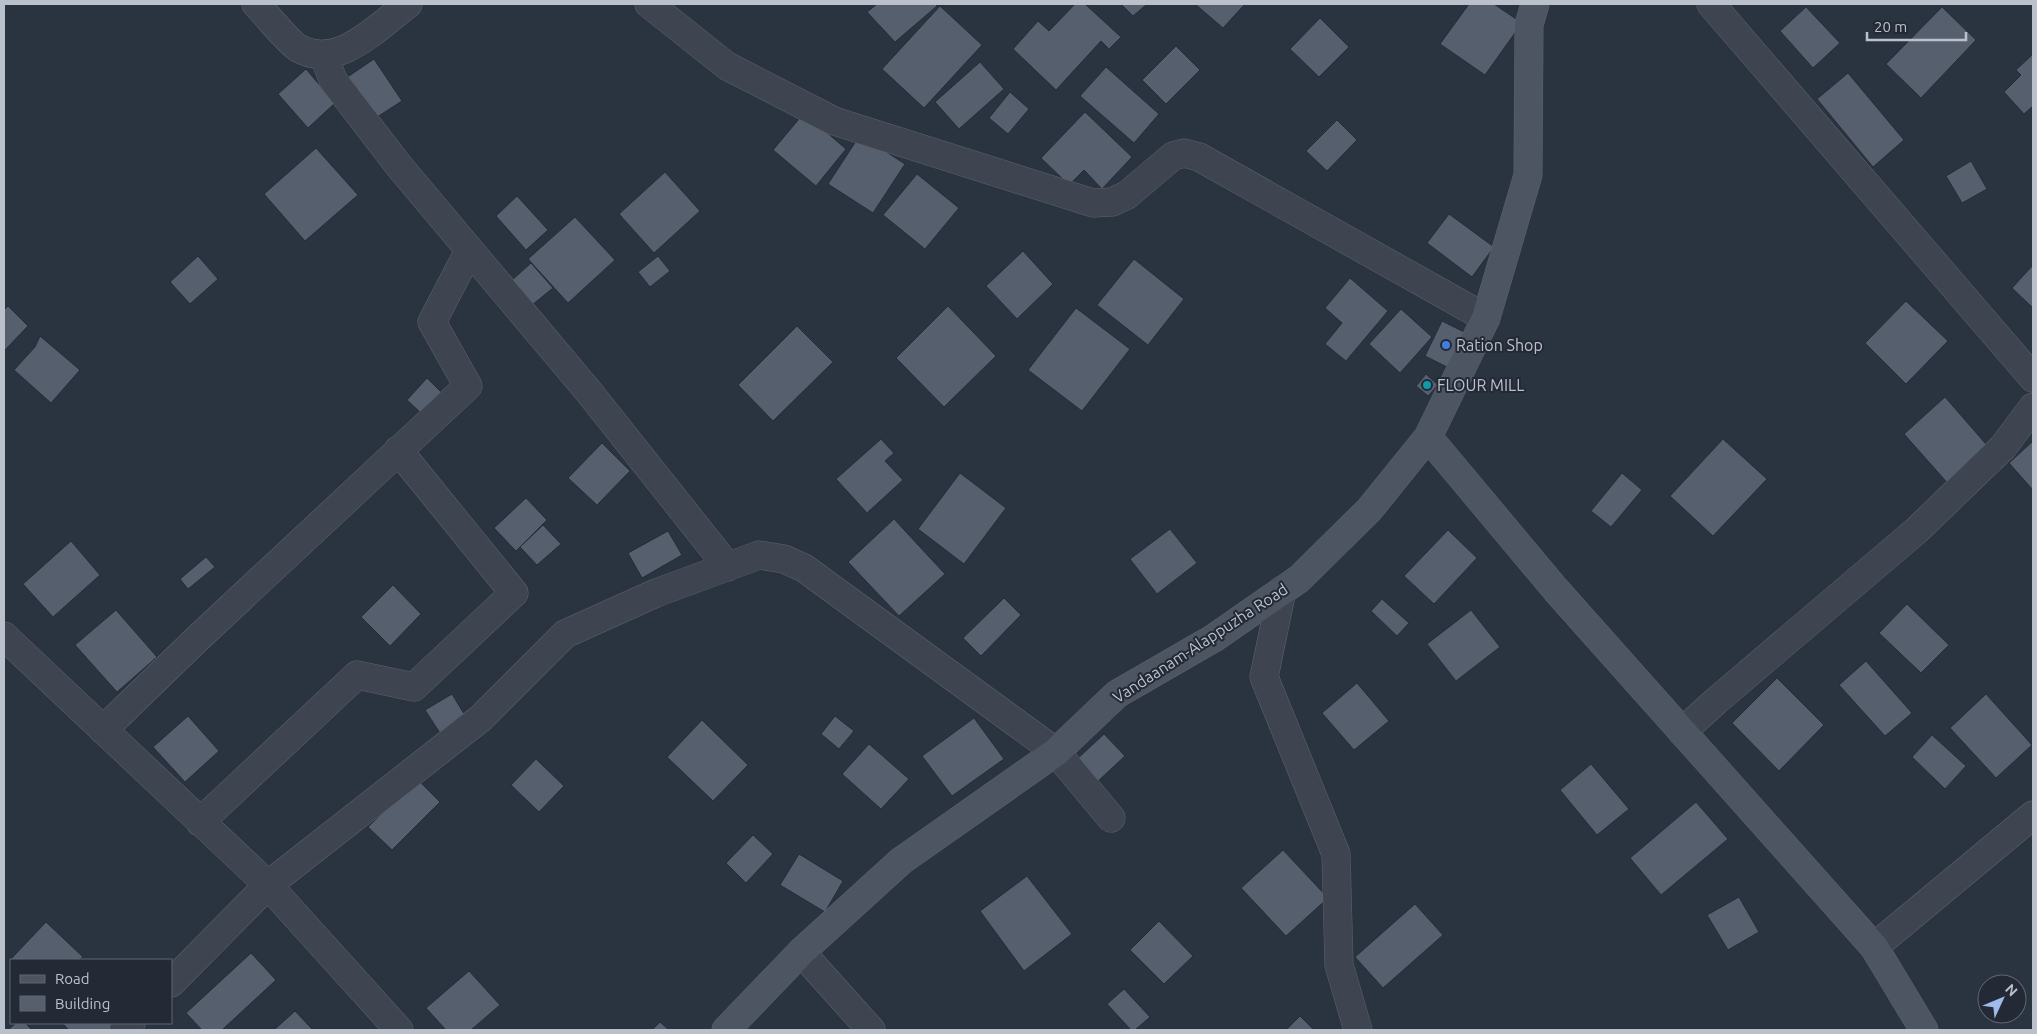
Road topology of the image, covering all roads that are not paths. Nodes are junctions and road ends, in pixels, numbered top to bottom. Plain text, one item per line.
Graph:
1 (256, 4) edge
2 (408, 4) edge
3 (650, 4) edge
4 (1535, 4) edge
5 (1711, 4) edge
6 (324, 56) junction
7 (469, 251) junction
8 (1486, 318) junction
9 (2033, 378) edge
10 (2033, 407) edge
11 (1428, 438) junction
12 (398, 450) junction
13 (728, 567) junction
14 (1282, 590) junction
15 (4, 636) edge
16 (103, 730) junction
17 (1682, 732) junction
18 (1056, 752) junction
19 (2033, 815) edge
20 (1111, 818) dead end
21 (200, 822) junction
22 (268, 885) junction
23 (1874, 947) junction
24 (801, 952) junction
25 (172, 982) edge
26 (399, 1030) edge
27 (726, 1030) edge
28 (871, 1030) edge
29 (1358, 1030) edge
30 (1924, 1030) edge

1 - 6 street
2 - 6 street
3 - 8 street
4 - 8 main road, Vandaanam-Alappuzha Road
5 - 9 street
6 - 7 street
7 - 12 street
7 - 13 street
8 - 11 main road, Vandaanam-Alappuzha Road
10 - 17 street
11 - 14 main road, Vandaanam-Alappuzha Road
11 - 17 main road
12 - 16 street
12 - 21 street
13 - 18 street
13 - 22 street
14 - 18 main road, Vandaanam-Alappuzha Road
14 - 29 street
15 - 16 street
16 - 21 street
17 - 23 main road
18 - 20 street
18 - 24 main road, Vandaanam-Alappuzha Road
19 - 23 street
21 - 22 street
22 - 25 street
22 - 26 street
23 - 30 main road
24 - 27 main road, Vandaanam-Alappuzha Road
24 - 28 street

